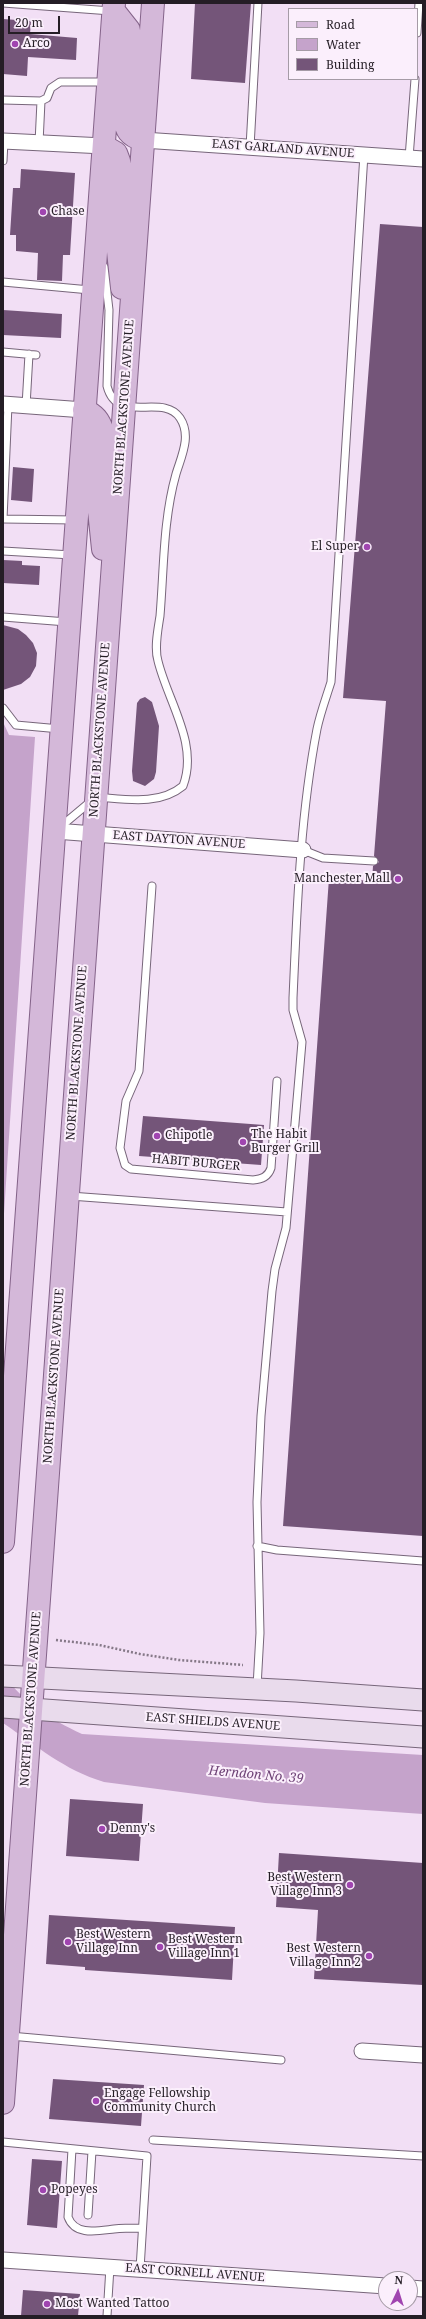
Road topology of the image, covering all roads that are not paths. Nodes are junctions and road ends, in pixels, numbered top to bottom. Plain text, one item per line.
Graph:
1 (3, 3) edge
2 (152, 3) edge
3 (258, 3) edge
4 (114, 7) edge
5 (415, 80) edge
6 (108, 82) junction
7 (3, 100) edge
8 (41, 101) junction
9 (143, 140) junction
10 (3, 141) edge
11 (39, 143) junction
12 (104, 146) junction
13 (250, 147) junction
14 (364, 154) junction
15 (416, 158) edge
16 (3, 161) edge
17 (99, 209) junction
18 (3, 282) edge
19 (93, 290) junction
20 (128, 341) junction
21 (3, 352) edge
22 (6, 404) edge
23 (26, 406) junction
24 (124, 407) junction
25 (84, 410) junction
26 (3, 519) edge
27 (77, 520) junction
28 (3, 551) edge
29 (74, 556) junction
30 (109, 606) junction
31 (3, 617) edge
32 (70, 622) junction
33 (3, 708) edge
34 (62, 730) junction
35 (96, 797) junction
36 (55, 831) junction
37 (92, 833) junction
38 (303, 850) junction
39 (374, 861) dead end
40 (152, 886) dead end
41 (277, 1081) dead end
42 (67, 1196) junction
43 (287, 1212) junction
44 (3, 1542) edge
45 (257, 1546) junction
46 (423, 1561) edge
47 (3, 1676) edge
48 (32, 1677) junction
49 (256, 1689) junction
50 (423, 1700) edge
51 (3, 1707) edge
52 (30, 1708) junction
53 (423, 1737) edge
54 (8, 2036) junction
55 (362, 2051) dead end
56 (423, 2055) edge
57 (281, 2060) dead end
58 (3, 2103) edge
59 (153, 2140) dead end
60 (3, 2142) edge
61 (72, 2149) junction
62 (92, 2151) junction
63 (423, 2156) edge
64 (88, 2215) dead end
65 (142, 2228) junction
66 (3, 2260) edge
67 (110, 2267) junction
68 (140, 2269) junction
69 (378, 2285) edge
70 (107, 2316) edge

1 - 4 lane
2 - 9 main road, NORTH BLACKSTONE AVENUE
3 - 13 lane
4 - 6 main road
4 - 9 main road
5 - 15 lane
6 - 8 lane
6 - 12 main road
7 - 8 lane
8 - 11 lane
9 - 13 street, EAST GARLAND AVENUE
9 - 20 main road, NORTH BLACKSTONE AVENUE
10 - 11 street
10 - 16 lane
11 - 12 street
12 - 17 main road
12 - 20 main road
13 - 14 street, EAST GARLAND AVENUE
14 - 15 street, EAST GARLAND AVENUE
14 - 38 lane
17 - 19 main road
17 - 24 lane
18 - 19 lane
19 - 25 main road
20 - 24 main road, NORTH BLACKSTONE AVENUE
21 - 23 lane
22 - 23 street
22 - 26 lane
23 - 25 street
24 - 30 main road, NORTH BLACKSTONE AVENUE
24 - 35 lane
25 - 27 main road
25 - 30 main road
26 - 27 lane
27 - 29 main road
28 - 29 lane
29 - 32 main road
30 - 35 main road, NORTH BLACKSTONE AVENUE
31 - 32 lane
32 - 34 main road
33 - 34 lane
34 - 36 main road
35 - 36 lane
35 - 37 main road, NORTH BLACKSTONE AVENUE
36 - 37 street, EAST DAYTON AVENUE
36 - 44 main road
37 - 38 street, EAST DAYTON AVENUE
37 - 42 main road, NORTH BLACKSTONE AVENUE
38 - 39 lane
38 - 43 lane
40 - 41 lane, HABIT BURGER
42 - 43 lane
42 - 48 main road, NORTH BLACKSTONE AVENUE
43 - 45 lane
45 - 46 lane
45 - 49 lane
47 - 48 main road
48 - 49 main road
48 - 52 main road, NORTH BLACKSTONE AVENUE
49 - 50 main road
51 - 52 main road, EAST SHIELDS AVENUE
52 - 53 main road, EAST SHIELDS AVENUE
52 - 54 main road, NORTH BLACKSTONE AVENUE
54 - 57 lane
54 - 58 main road, NORTH BLACKSTONE AVENUE
55 - 56 street
59 - 63 lane
60 - 61 lane
61 - 62 lane
61 - 65 lane
62 - 64 lane
62 - 65 lane
65 - 68 lane
66 - 67 street, EAST CORNELL AVENUE
67 - 68 street, EAST CORNELL AVENUE
67 - 70 lane
68 - 69 street, EAST CORNELL AVENUE

